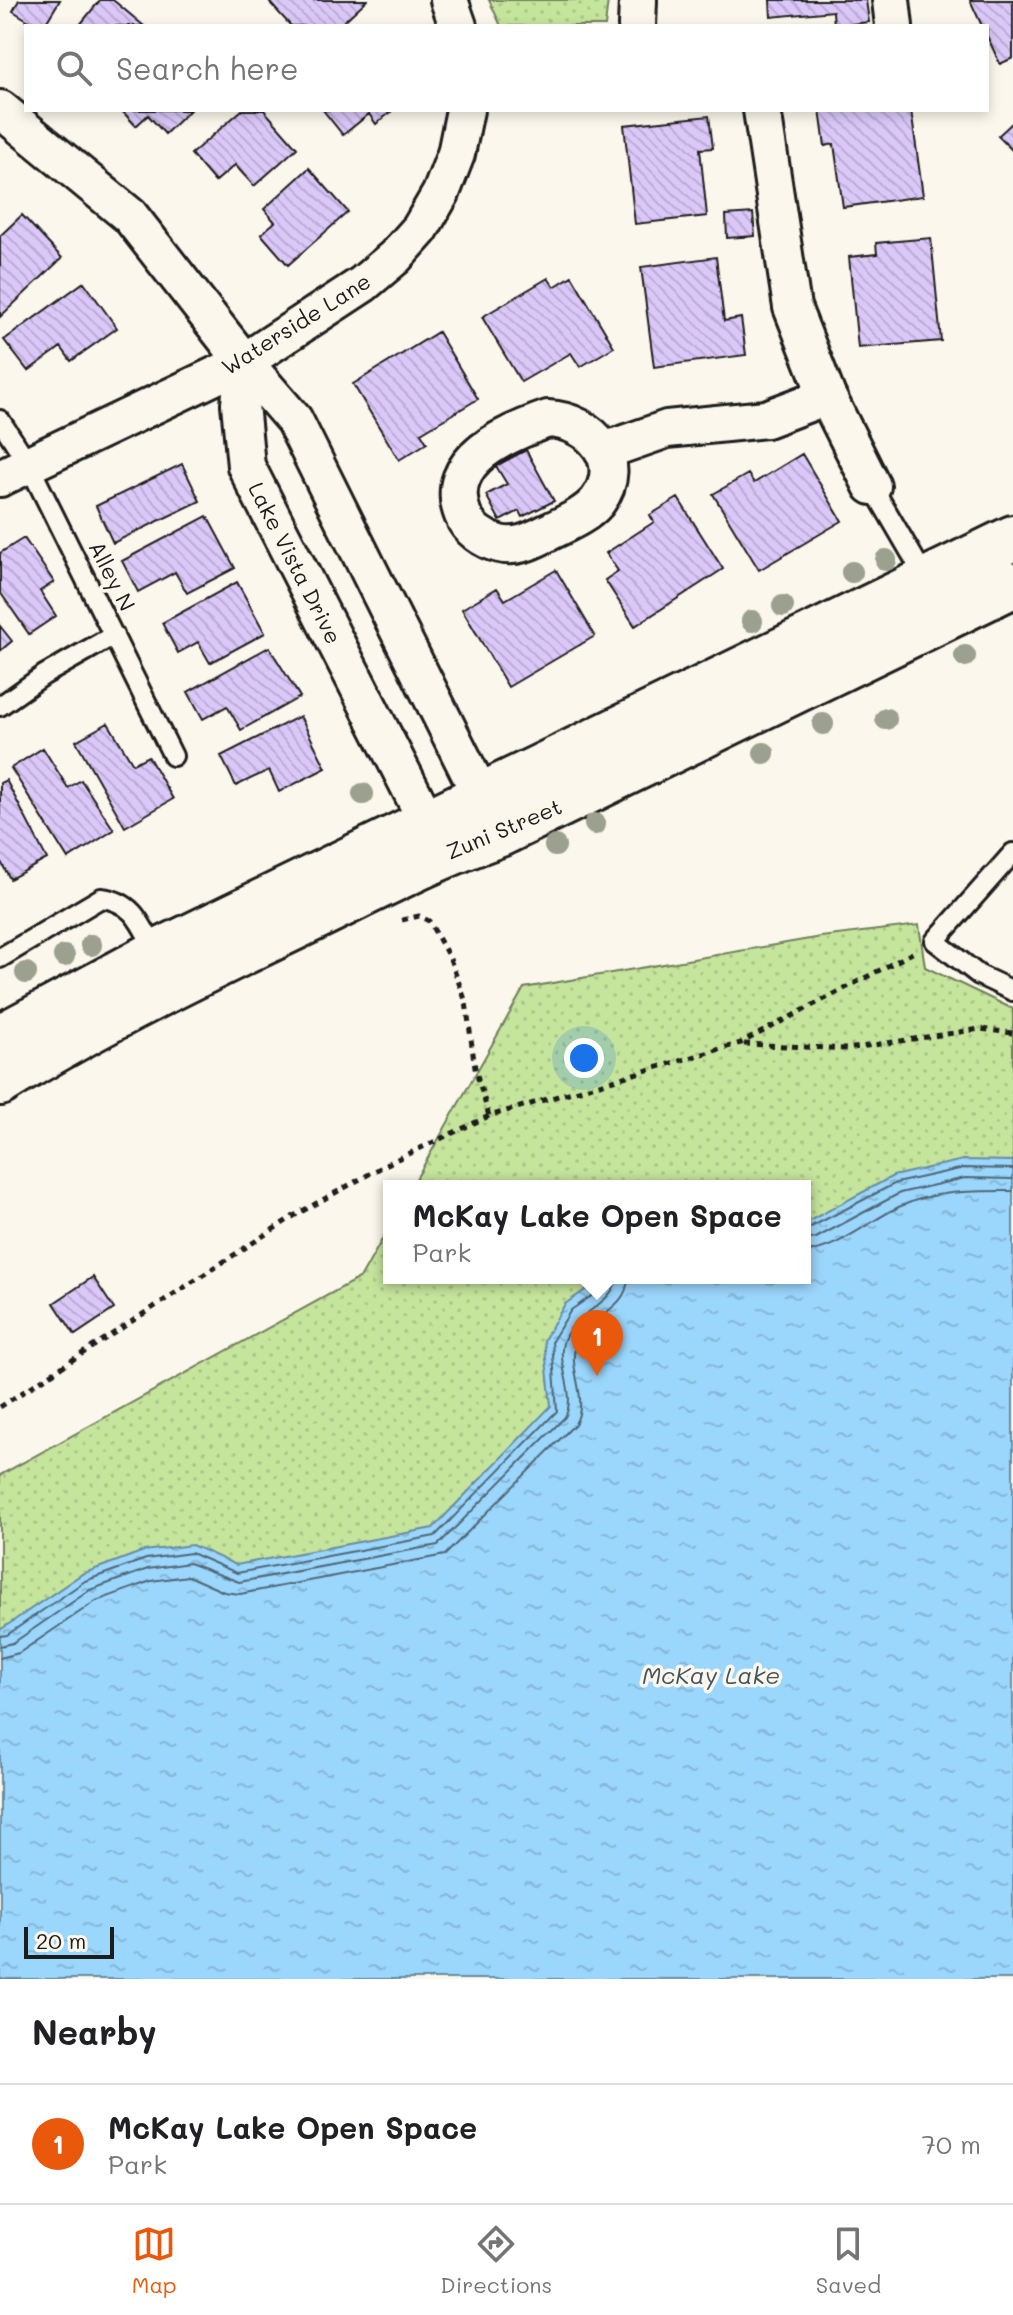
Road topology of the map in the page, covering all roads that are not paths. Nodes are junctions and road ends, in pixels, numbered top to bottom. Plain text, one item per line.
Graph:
1 (449, 0) edge
2 (638, 0) edge
3 (891, 0) edge
4 (457, 24) edge
5 (637, 24) edge
6 (894, 24) edge
7 (0, 109) edge
8 (465, 112) edge
9 (762, 112) edge
10 (244, 362) junction
11 (827, 396) junction
12 (0, 420) edge
13 (604, 451) dead end
14 (14, 470) edge
15 (872, 486) joint
16 (1013, 538) edge
17 (926, 579) junction
18 (1013, 585) edge
19 (114, 635) junction
20 (0, 706) edge
21 (173, 756) dead end
22 (480, 795) junction
23 (500, 834) junction
24 (435, 838) junction
25 (1013, 853) edge
26 (156, 953) junction
27 (0, 958) edge
28 (1013, 991) edge
29 (0, 1037) edge
30 (0, 1083) edge

1 - 4 street
2 - 5 street
3 - 6 street
7 - 10 street
8 - 10 street, Waterside Lane
9 - 11 street
10 - 14 street, Waterside Lane
10 - 22 street
10 - 24 street, Lake Vista Drive
11 - 13 street
11 - 15 street
12 - 14 lane, Alley N
14 - 19 lane, Alley N
15 - 17 lane
16 - 17 main road, Zuni Street
17 - 22 main road, Zuni Street
18 - 23 main road, Zuni Street
19 - 20 lane
19 - 21 lane, Alley N
22 - 23 street
22 - 24 main road, Zuni Street
23 - 24 main road, Zuni Street
24 - 26 main road, Zuni Street
24 - 30 main road, Zuni Street
25 - 28 lane
26 - 27 lane
26 - 29 main road, Zuni Street

